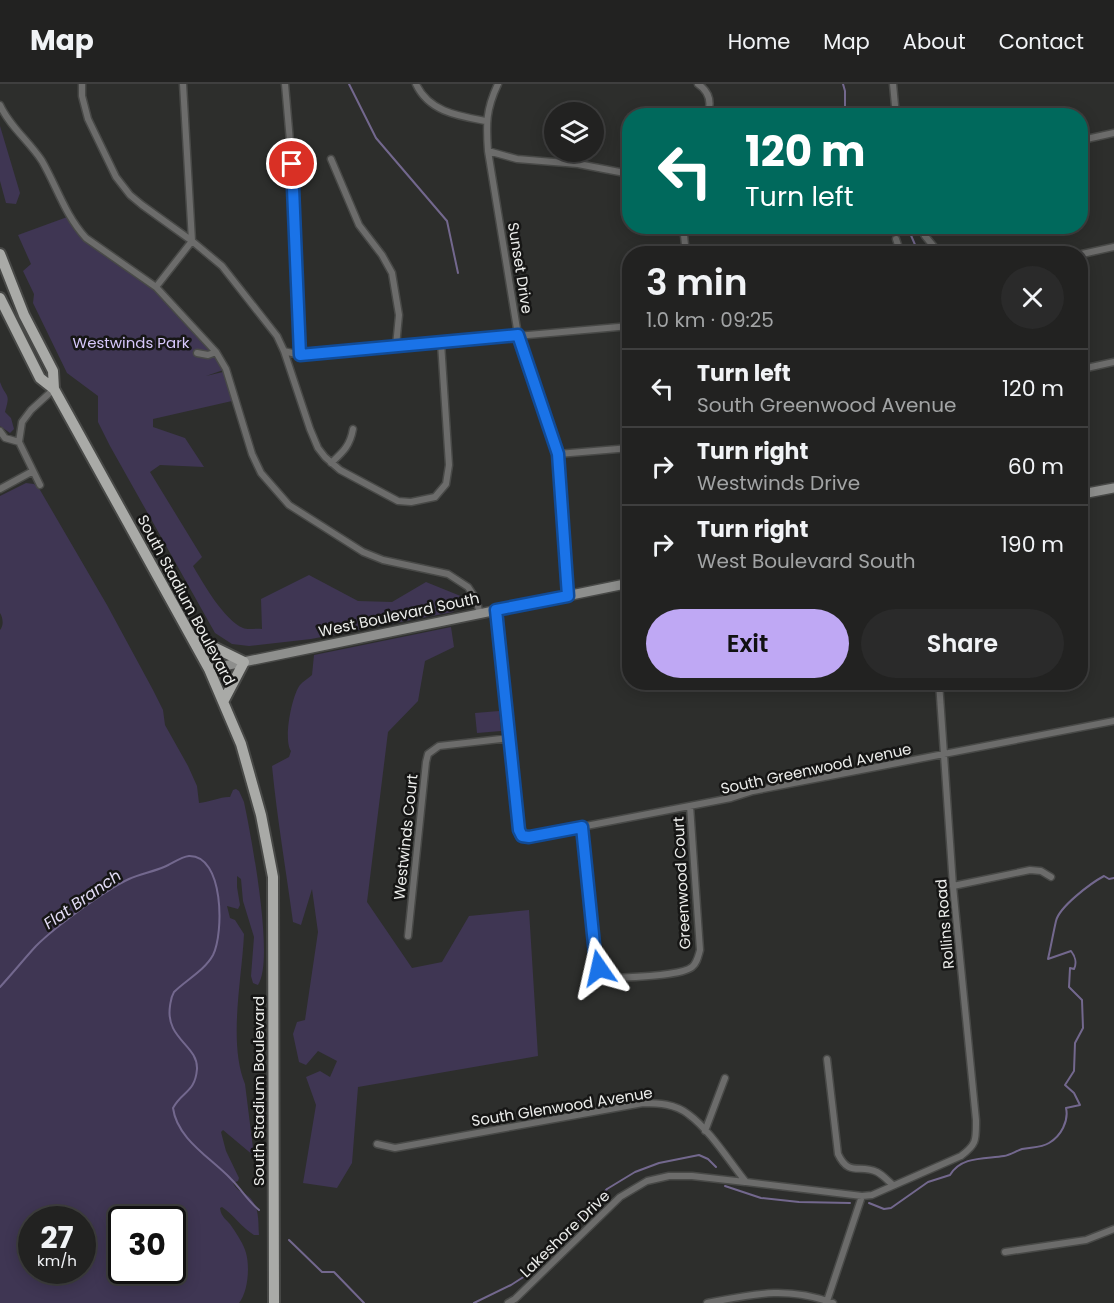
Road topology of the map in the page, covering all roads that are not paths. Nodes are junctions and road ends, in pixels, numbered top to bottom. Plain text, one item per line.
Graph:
1 (82, 84) edge
2 (183, 84) edge
3 (285, 84) edge
4 (416, 84) edge
5 (498, 84) edge
6 (698, 84) edge
7 (893, 84) edge
8 (0, 105) edge
9 (709, 108) edge
10 (895, 108) edge
11 (486, 121) junction
12 (1114, 133) edge
13 (1088, 139) edge
14 (488, 151) junction
15 (331, 159) dead end
16 (622, 172) edge
17 (924, 234) edge
18 (896, 239) dead end
19 (192, 241) junction
20 (898, 246) edge
21 (933, 246) edge
22 (1114, 247) edge
23 (1088, 253) edge
24 (0, 254) edge
25 (156, 287) junction
26 (0, 298) edge
27 (622, 327) edge
28 (518, 335) junction
29 (441, 343) junction
30 (396, 346) junction
31 (284, 351) junction
32 (216, 352) junction
33 (197, 353) dead end
34 (300, 355) junction
35 (1114, 362) edge
36 (1088, 368) edge
37 (54, 389) junction
38 (353, 429) dead end
39 (0, 431) edge
40 (20, 442) junction
41 (622, 449) edge
42 (558, 454) junction
43 (331, 463) junction
44 (33, 471) junction
45 (40, 485) dead end
46 (1114, 488) edge
47 (0, 489) edge
48 (1088, 493) edge
49 (622, 585) edge
50 (568, 596) junction
51 (496, 610) junction
52 (480, 614) junction
53 (192, 638) junction
54 (244, 662) junction
55 (209, 669) junction
56 (940, 690) edge
57 (223, 702) junction
58 (1114, 721) edge
59 (510, 738) junction
60 (944, 754) junction
61 (690, 806) junction
62 (582, 827) junction
63 (1051, 877) dead end
64 (953, 886) junction
65 (408, 936) dead end
66 (827, 1059) dead end
67 (725, 1078) dead end
68 (705, 1131) junction
69 (377, 1144) dead end
70 (746, 1182) junction
71 (893, 1185) junction
72 (862, 1196) junction
73 (1114, 1229) edge
74 (1005, 1252) dead end
75 (830, 1302) edge
76 (274, 1303) edge
77 (508, 1303) edge
78 (707, 1303) edge

1 - 19 street
2 - 19 street
3 - 34 street
4 - 11 street
5 - 11 street, Sunset Drive
6 - 9 street
7 - 10 street
8 - 25 street
11 - 14 street, Sunset Drive
12 - 13 street
14 - 16 street
14 - 28 street, Sunset Drive
15 - 30 street
17 - 21 street
18 - 20 street
19 - 25 street
19 - 31 street
22 - 23 street
24 - 37 main road
25 - 32 street
26 - 37 main road, South Stadium Boulevard
27 - 28 street
28 - 29 street
28 - 42 street, Sunset Drive
29 - 30 street
29 - 43 street
30 - 34 street
31 - 34 street
31 - 43 street
32 - 33 street
32 - 52 street
35 - 36 street
37 - 40 street
37 - 53 main road, South Stadium Boulevard
38 - 43 street
39 - 40 street
40 - 44 street
41 - 42 street
42 - 50 street, Sunset Drive
44 - 45 street
44 - 47 street
46 - 48 main road
49 - 50 main road, West Boulevard South
50 - 51 main road, West Boulevard South
51 - 52 main road, West Boulevard South
51 - 59 street
52 - 54 main road, West Boulevard South
53 - 54 main road
53 - 55 main road, South Stadium Boulevard
54 - 55 main road, West Boulevard South
54 - 57 main road
55 - 57 main road, South Stadium Boulevard
56 - 60 street, Rollins Road
57 - 76 main road, South Stadium Boulevard
58 - 60 street, South Greenwood Avenue
59 - 62 street, South Greenwood Avenue
59 - 65 street, Westwinds Court
60 - 61 street, South Greenwood Avenue
60 - 64 street, Rollins Road
61 - 62 street, South Greenwood Avenue
61 - 62 street, Greenwood Court
63 - 64 street
64 - 71 street, Rollins Road
66 - 71 street
67 - 68 street
68 - 69 street, South Glenwood Avenue
68 - 70 street, South Glenwood Avenue
70 - 72 street
70 - 77 street, Lakeshore Drive
71 - 72 street
72 - 75 street
73 - 74 street
75 - 78 street

